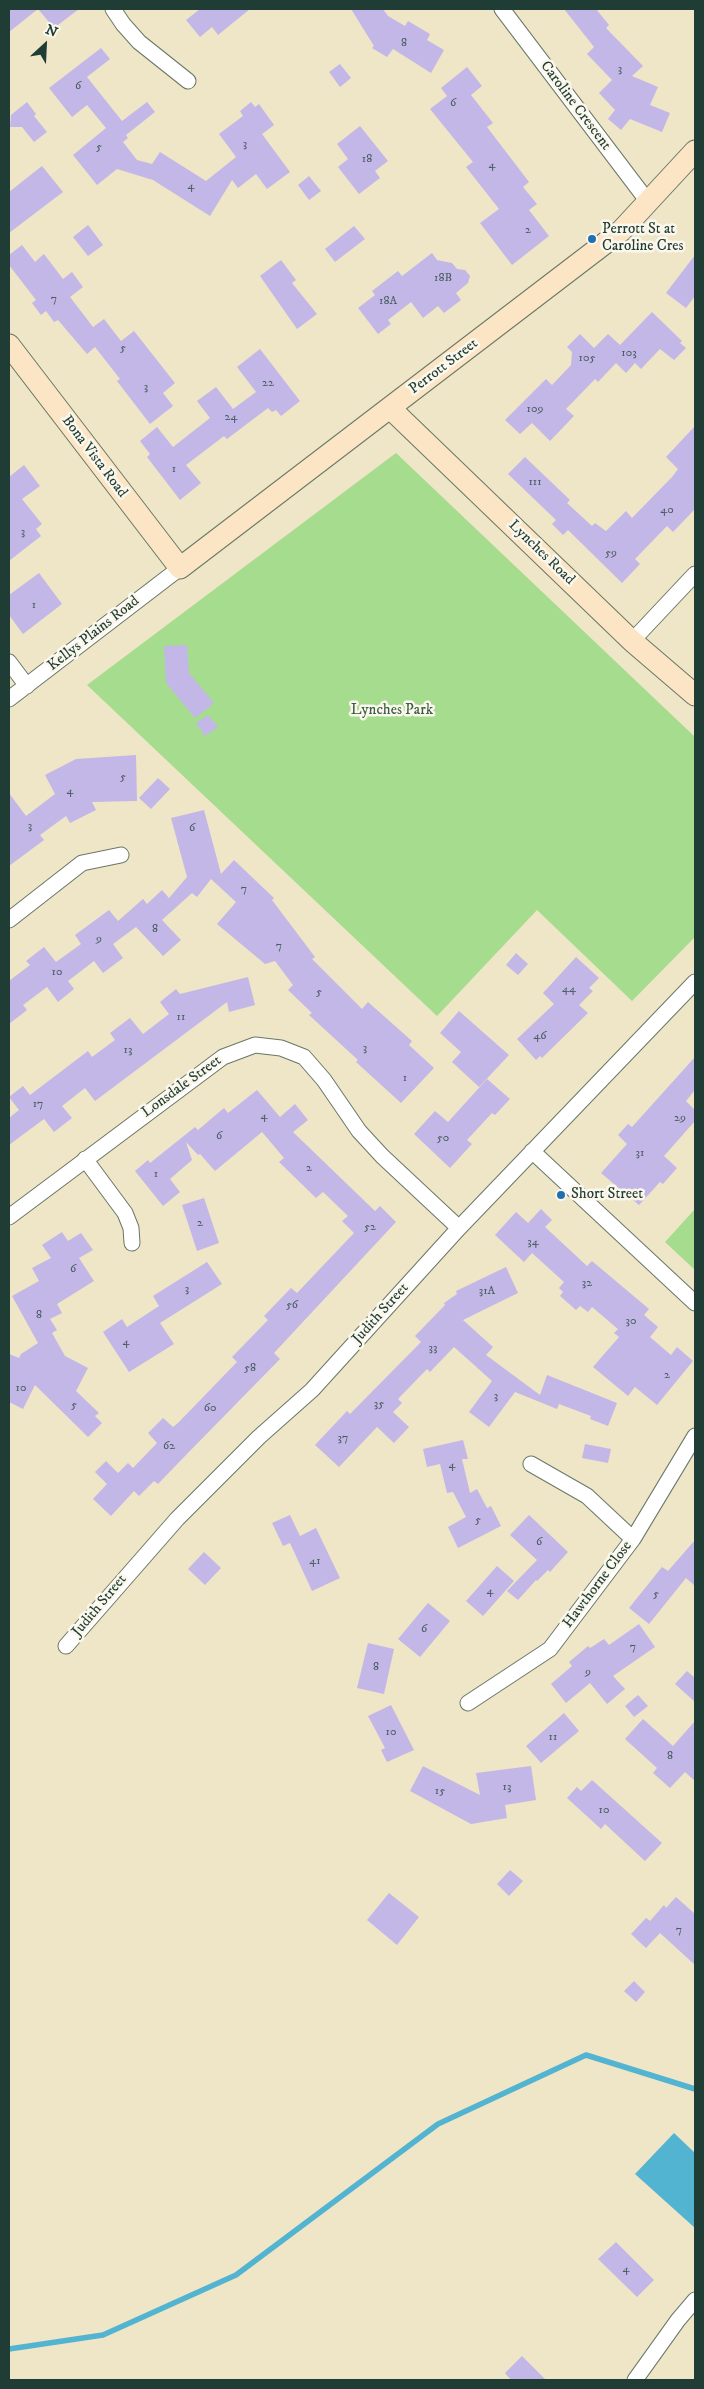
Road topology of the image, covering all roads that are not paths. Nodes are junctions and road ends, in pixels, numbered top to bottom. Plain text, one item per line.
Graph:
1 (113, 9) edge
2 (502, 9) edge
3 (188, 81) dead end
4 (695, 150) edge
5 (649, 204) junction
6 (9, 345) edge
7 (390, 408) junction
8 (180, 568) junction
9 (695, 574) edge
10 (632, 641) junction
11 (9, 662) edge
12 (26, 686) junction
13 (695, 695) edge
14 (9, 700) edge
15 (120, 855) dead end
16 (9, 920) edge
17 (695, 982) edge
18 (532, 1151) junction
19 (85, 1159) junction
20 (9, 1217) edge
21 (459, 1228) junction
22 (132, 1243) dead end
23 (695, 1302) edge
24 (695, 1436) edge
25 (531, 1464) dead end
26 (633, 1539) junction
27 (66, 1646) dead end
28 (468, 1703) dead end
29 (695, 2300) edge
30 (634, 2380) edge

1 - 3 street
2 - 5 street, Caroline Crescent
4 - 5 street, Perrott Street
5 - 7 street, Perrott Street
6 - 8 street, Bona Vista Road
7 - 8 street, Perrott Street
7 - 10 street, Lynches Road
8 - 12 street, Kellys Plains Road
9 - 10 street
10 - 13 street, Lynches Road
11 - 12 street
12 - 14 street, Kellys Plains Road
15 - 16 street
17 - 18 street, Judith Street
18 - 21 street, Judith Street
18 - 23 street
19 - 20 street, Lonsdale Street
19 - 21 street, Lonsdale Street
19 - 22 street
21 - 27 street, Judith Street
24 - 26 street, Hawthorne Close
25 - 26 street
26 - 28 street, Hawthorne Close
29 - 30 street

